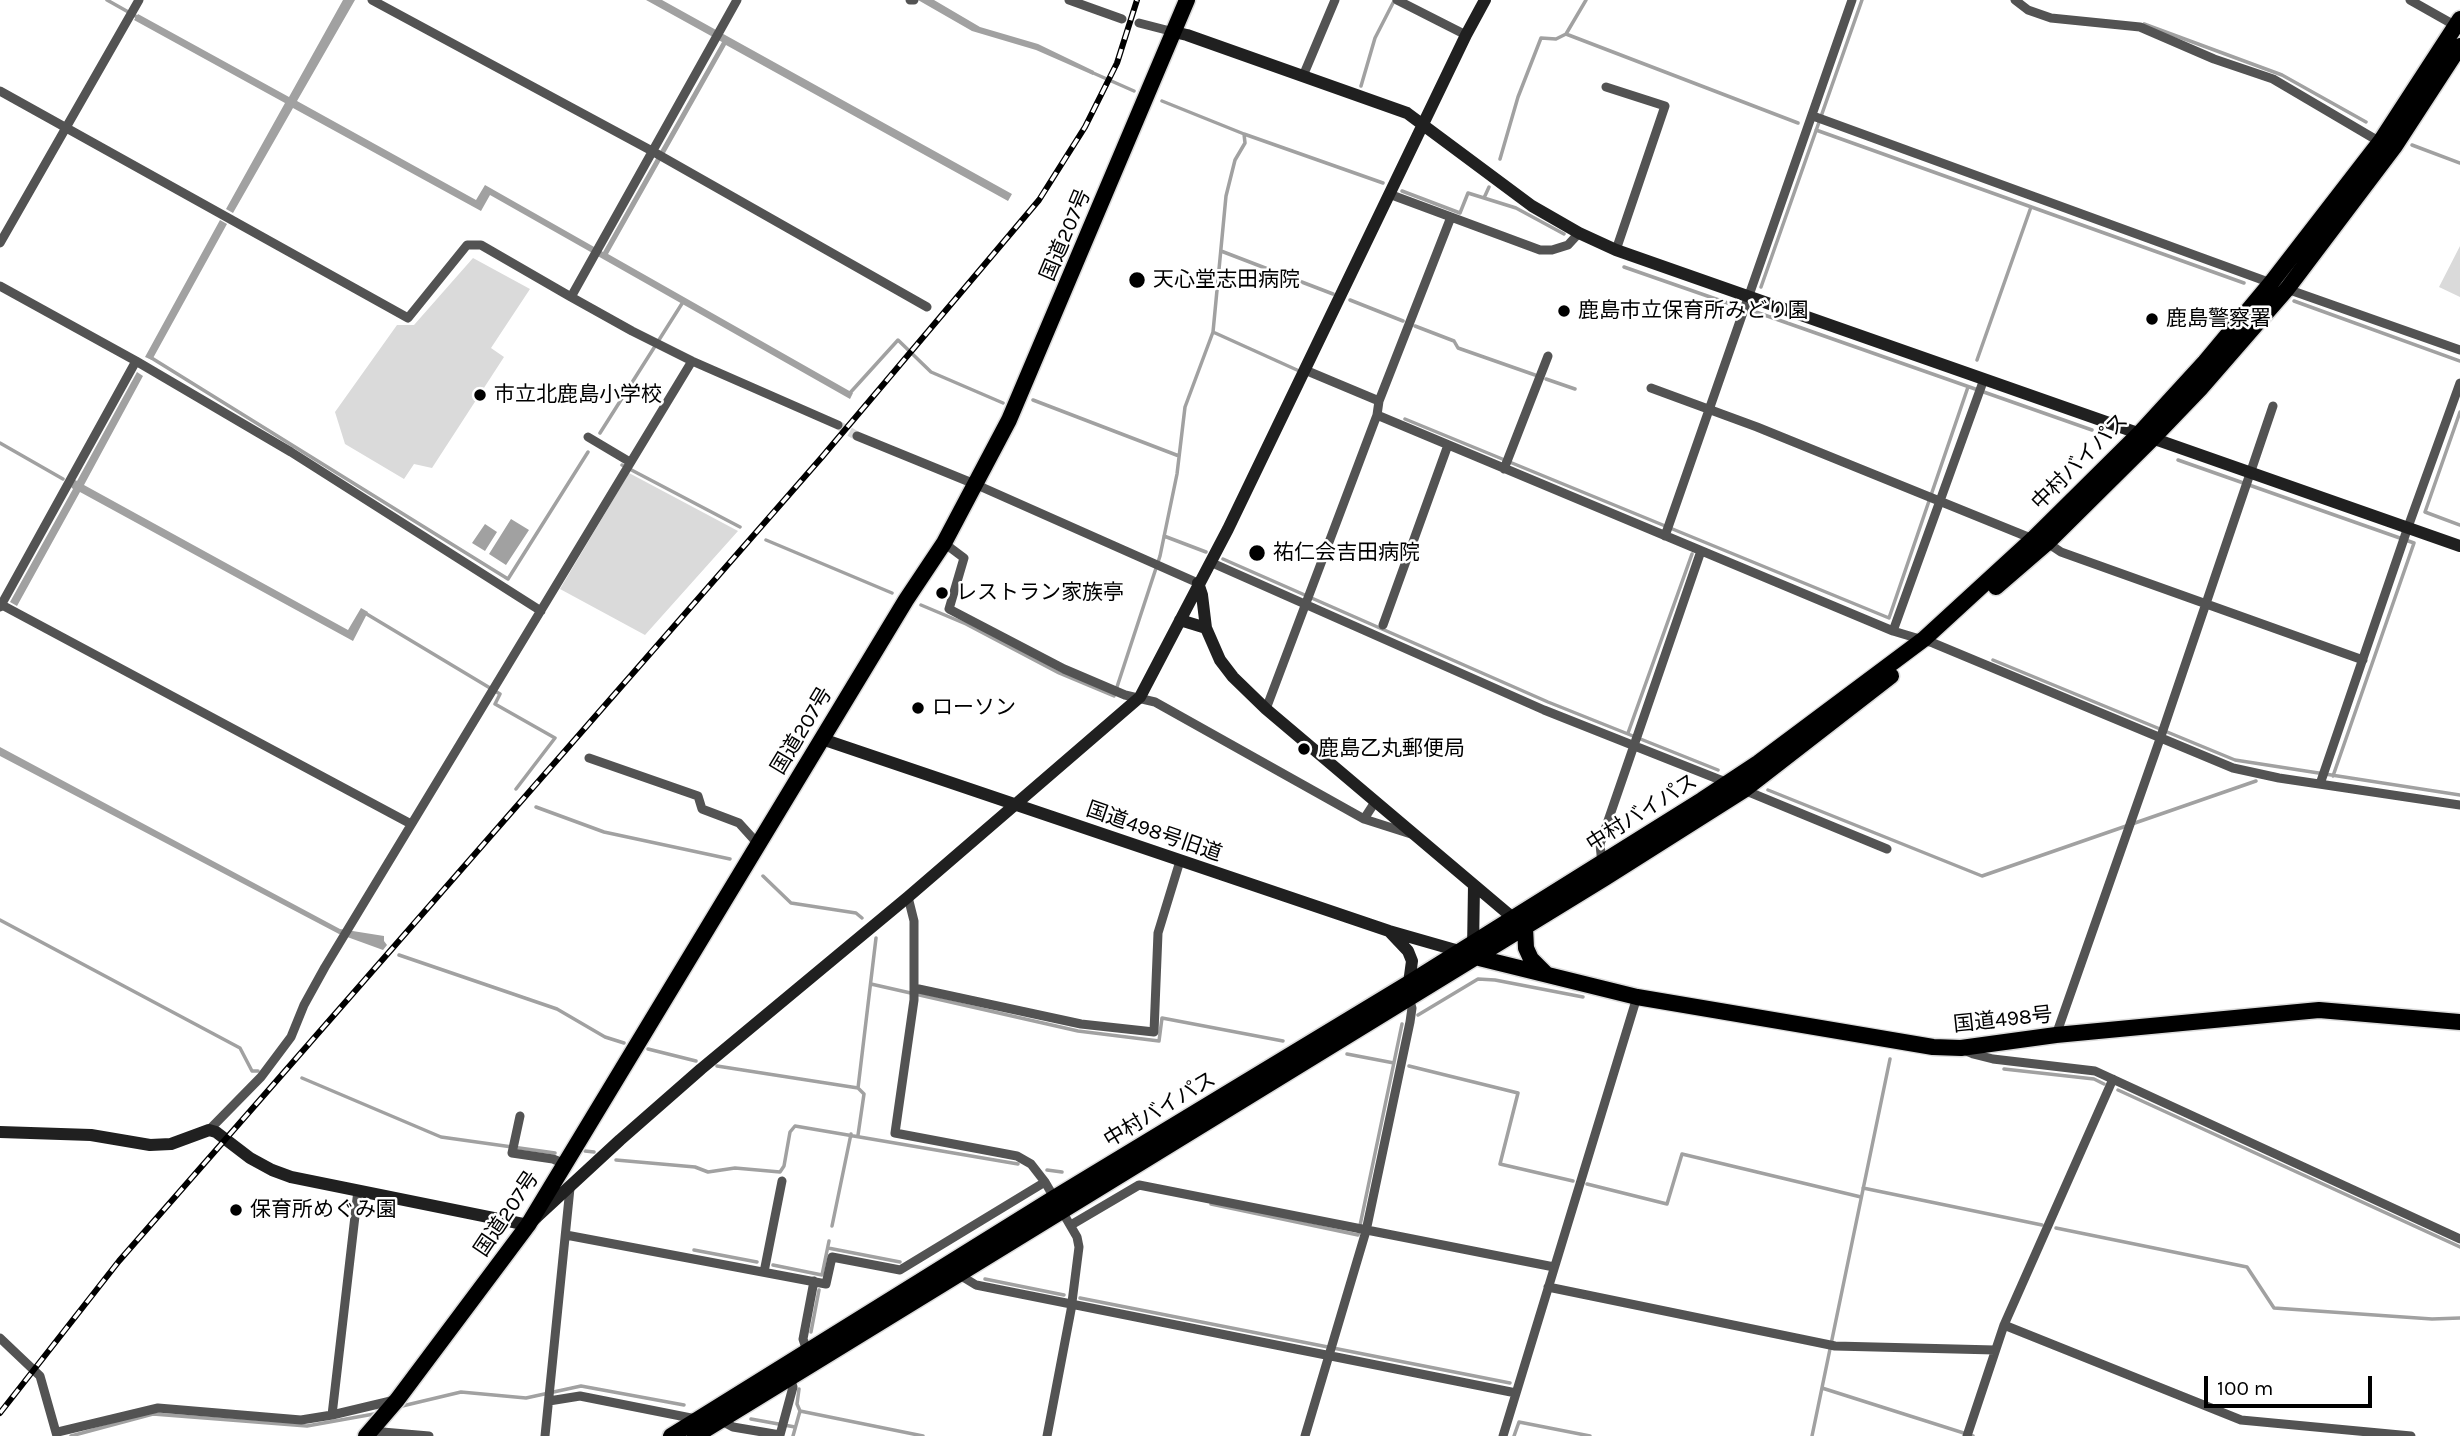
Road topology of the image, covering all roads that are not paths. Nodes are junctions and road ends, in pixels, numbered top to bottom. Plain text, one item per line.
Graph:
1 (139, 0) edge
2 (372, 0) edge
3 (737, 0) edge
4 (1069, 0) edge
5 (1187, 0) edge
6 (1335, 0) edge
7 (1397, 0) edge
8 (1485, 0) edge
9 (1852, 0) edge
10 (2015, 0) edge
11 (2410, 0) edge
12 (1122, 19) dead end
13 (2458, 22) edge
14 (1139, 23) dead end
15 (1174, 32) junction
16 (1466, 35) junction
17 (2460, 46) edge
18 (1303, 76) junction
19 (1606, 87) dead end
20 (0, 91) edge
21 (1813, 116) junction
22 (1423, 124) junction
23 (67, 127) junction
24 (2380, 142) junction
25 (652, 151) junction
26 (1389, 194) junction
27 (1451, 217) junction
28 (1579, 233) junction
29 (0, 243) edge
30 (1616, 250) junction
31 (0, 286) edge
32 (2279, 286) junction
33 (571, 297) junction
34 (1749, 297) junction
35 (927, 307) dead end
36 (2460, 350) edge
37 (1548, 356) dead end
38 (135, 361) junction
39 (692, 361) junction
40 (1305, 370) junction
41 (2460, 383) edge
42 (1981, 387) junction
43 (1651, 388) dead end
44 (1379, 401) junction
45 (2273, 406) dead end
46 (1709, 410) junction
47 (1377, 415) junction
48 (838, 425) tunnel mouth
49 (857, 436) tunnel mouth
50 (2146, 436) junction
51 (588, 437) dead end
52 (1448, 445) junction
53 (627, 467) junction
54 (1504, 469) junction
55 (2247, 480) junction
56 (977, 485) junction
57 (1940, 502) junction
58 (2407, 531) junction
59 (1665, 536) junction
60 (2040, 541) junction
61 (944, 543) junction
62 (2460, 546) edge
63 (1701, 551) junction
64 (1210, 562) junction
65 (1198, 583) junction
66 (1306, 604) junction
67 (2206, 604) junction
68 (0, 605) edge
69 (541, 611) junction
70 (1181, 620) junction
71 (1384, 625) dead end
72 (1206, 628) junction
73 (1893, 631) junction
74 (1928, 641) junction
75 (2362, 660) junction
76 (1140, 697) junction
77 (1266, 709) junction
78 (822, 739) junction
79 (2160, 739) junction
80 (1634, 744) junction
81 (589, 758) dead end
82 (1728, 783) junction
83 (2320, 784) junction
84 (1744, 790) junction
85 (1375, 802) junction
86 (2460, 804) edge
87 (1014, 806) junction
88 (1364, 819) junction
89 (411, 824) junction
90 (1416, 836) junction
91 (758, 845) junction
92 (1887, 849) dead end
93 (1180, 861) junction
94 (1604, 871) junction
95 (1474, 885) junction
96 (908, 897) junction
97 (1519, 922) junction
98 (1389, 931) junction
99 (1469, 950) junction
100 (1547, 975) junction
101 (914, 988) junction
102 (1408, 991) junction
103 (1637, 997) junction
104 (2460, 1022) edge
105 (2056, 1035) junction
106 (1961, 1048) junction
107 (2113, 1079) junction
108 (520, 1116) dead end
109 (209, 1130) junction
110 (0, 1132) edge
111 (565, 1164) junction
112 (782, 1181) dead end
113 (1045, 1182) junction
114 (570, 1188) junction
115 (358, 1190) junction
116 (1058, 1204) junction
117 (528, 1225) junction
118 (1071, 1225) junction
119 (1362, 1230) junction
120 (566, 1235) junction
121 (2460, 1239) edge
122 (1554, 1267) junction
123 (904, 1268) junction
124 (953, 1270) junction
125 (764, 1272) junction
126 (814, 1282) junction
127 (916, 1284) junction
128 (1548, 1287) junction
129 (1071, 1303) junction
130 (2004, 1325) junction
131 (0, 1338) edge
132 (1331, 1350) junction
133 (1995, 1350) junction
134 (807, 1351) junction
135 (790, 1378) junction
136 (1516, 1393) junction
137 (550, 1396) junction
138 (397, 1399) junction
139 (332, 1415) junction
140 (698, 1419) junction
141 (720, 1420) junction
142 (369, 1433) edge
143 (1968, 1433) edge
144 (57, 1434) edge
145 (429, 1436) edge
146 (545, 1436) edge
147 (671, 1436) edge
148 (695, 1436) edge
149 (1047, 1436) edge
150 (1305, 1436) edge
151 (1503, 1436) edge
152 (2411, 1436) edge

1 - 23 street
2 - 25 street
3 - 25 street
4 - 12 street
5 - 15 highway, 国道207号
6 - 18 street
7 - 16 street
8 - 16 street
9 - 21 street
10 - 24 street
11 - 13 street
13 - 24 highway, 中村バイパス
14 - 15 street
15 - 18 street
15 - 56 highway, 国道207号
16 - 22 street
17 - 32 highway, 中村バイパス
18 - 22 street
19 - 30 street
20 - 23 street
21 - 32 street
21 - 34 street
22 - 26 street
22 - 28 street
23 - 29 street
23 - 33 street
24 - 32 highway, 中村バイパス
25 - 33 street
25 - 35 street
26 - 27 street
26 - 40 street
27 - 28 street
27 - 44 street
28 - 30 street
30 - 34 street
31 - 38 street
32 - 36 street
32 - 50 highway, 中村バイパス
33 - 39 street
34 - 42 street
34 - 46 street
37 - 54 street
38 - 68 street
38 - 69 street
39 - 48 street
39 - 53 street
40 - 44 street
40 - 64 street
41 - 58 street
42 - 50 street
42 - 57 street
43 - 46 street
44 - 47 street
45 - 55 street
46 - 57 street
46 - 59 street
47 - 52 street
47 - 66 street
49 - 56 street
50 - 55 street
50 - 60 highway, 中村バイパス
51 - 53 street
52 - 54 street
52 - 71 street
53 - 69 street
54 - 59 street
55 - 58 street
55 - 67 street
56 - 61 highway, 国道207号
56 - 65 street
57 - 60 street
57 - 73 street
58 - 62 street
58 - 75 street
59 - 63 street
60 - 67 street
60 - 74 highway, 中村バイパス
61 - 76 street
61 - 78 highway, 国道207号
63 - 73 street
63 - 80 street
64 - 65 street
64 - 66 street
65 - 70 street
65 - 72 street
66 - 77 street
66 - 80 street
67 - 75 street
67 - 79 street
68 - 89 street
69 - 89 street
70 - 72 street
70 - 76 street
72 - 77 street
73 - 74 street
74 - 79 street
74 - 82 highway, 中村バイパス
74 - 84 highway, 中村バイパス
75 - 83 street
76 - 87 street
76 - 88 street
77 - 85 street
78 - 87 street, 国道498号旧道
78 - 91 highway, 国道207号
79 - 83 street
79 - 105 street
80 - 82 street
80 - 94 street
81 - 91 street
82 - 94 highway, 中村バイパス
83 - 86 street
84 - 92 street
84 - 94 highway, 中村バイパス
85 - 88 street
85 - 90 street
87 - 93 street, 国道498号旧道
87 - 96 street
88 - 90 street
89 - 109 street
90 - 95 street
91 - 111 highway, 国道207号
93 - 98 street, 国道498号旧道
93 - 101 street
94 - 97 highway, 中村バイパス
95 - 97 street
95 - 99 street
96 - 101 street
96 - 114 street
97 - 99 highway, 中村バイパス
97 - 100 highway
98 - 99 street, 国道498号旧道
98 - 102 street
99 - 100 highway, 国道498号
99 - 102 highway, 中村バイパス
100 - 103 highway, 国道498号
101 - 113 street
102 - 116 highway, 中村バイパス
102 - 119 street
103 - 106 highway, 国道498号
103 - 122 street
104 - 105 highway, 国道498号
105 - 106 highway, 国道498号
106 - 107 street
107 - 121 street
107 - 130 street
108 - 111 street
109 - 110 street
109 - 115 street
111 - 117 highway, 国道207号
112 - 125 street
113 - 116 street
113 - 123 street
114 - 117 street
114 - 120 street
115 - 117 street
115 - 139 street
116 - 118 street
116 - 124 highway, 中村バイパス
117 - 138 highway, 国道207号
118 - 119 street
118 - 129 street
119 - 122 street
119 - 132 street
120 - 125 street
120 - 137 street
122 - 128 street
123 - 126 street
123 - 127 street
124 - 127 highway, 中村バイパス
124 - 129 street
124 - 135 highway, 中村バイパス
125 - 126 street
126 - 134 street
127 - 134 highway, 中村バイパス
128 - 133 street
128 - 136 street
129 - 132 street
129 - 149 street
130 - 133 street
130 - 152 street
131 - 144 street
132 - 136 street
132 - 150 street
133 - 143 street
134 - 140 highway, 中村バイパス
135 - 141 highway, 中村バイパス
135 - 141 street
136 - 151 street
137 - 140 street
137 - 146 street
138 - 139 street
138 - 142 highway, 国道207号
139 - 144 street
140 - 147 highway, 中村バイパス
141 - 148 highway, 中村バイパス
142 - 145 street

